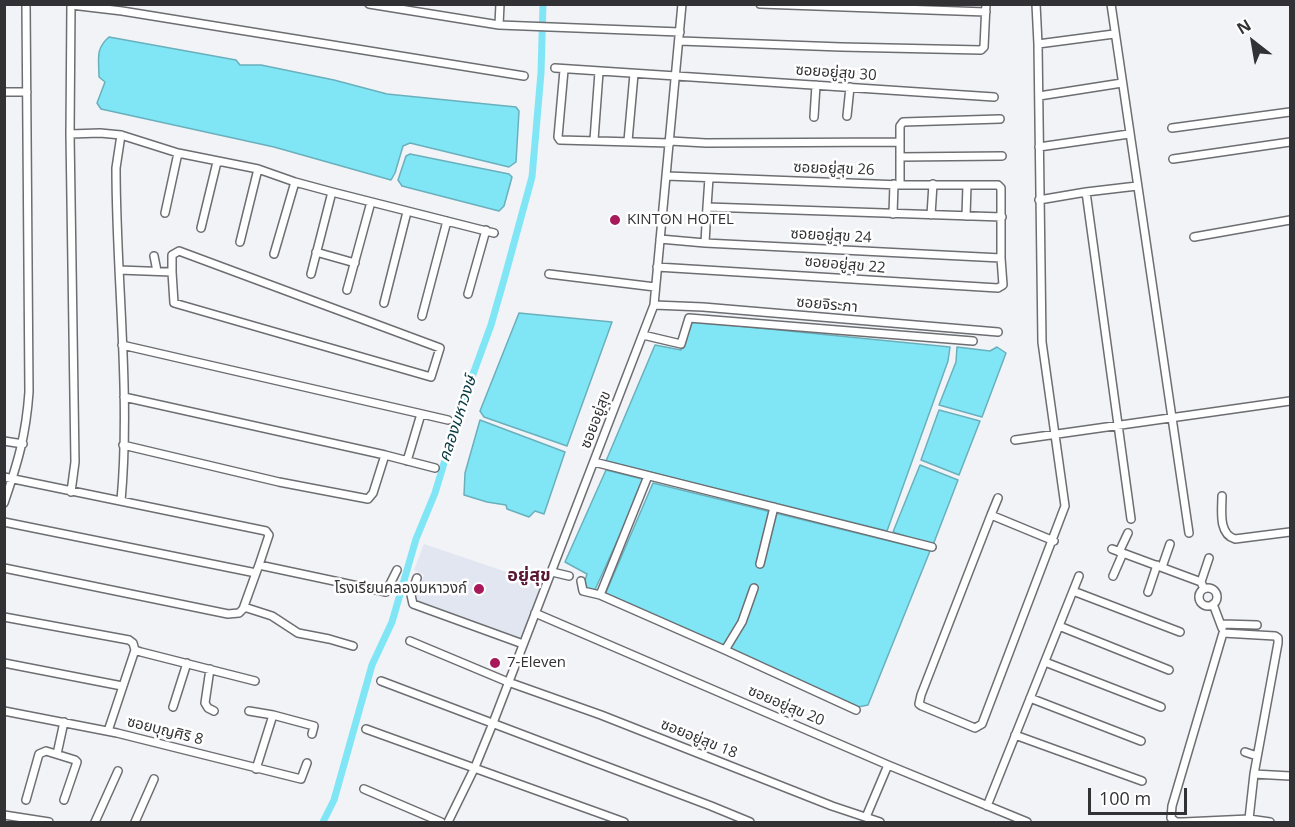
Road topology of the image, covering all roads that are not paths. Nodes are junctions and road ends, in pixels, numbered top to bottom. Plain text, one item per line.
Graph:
1 (26, 4) edge
2 (369, 4) edge
3 (500, 4) edge
4 (682, 4) edge
5 (760, 4) edge
6 (1036, 4) edge
7 (1111, 4) edge
8 (71, 5) edge
9 (986, 8) edge
10 (499, 25) junction
11 (680, 32) junction
12 (1114, 34) junction
13 (680, 41) junction
14 (1038, 44) junction
15 (555, 69) dead end
16 (564, 70) junction
17 (599, 72) junction
18 (634, 74) junction
19 (676, 75) junction
20 (524, 76) dead end
21 (1122, 83) junction
22 (816, 85) junction
23 (850, 87) junction
24 (4, 92) edge
25 (27, 92) junction
26 (1039, 96) junction
27 (994, 97) dead end
28 (1290, 112) edge
29 (847, 116) dead end
30 (814, 117) dead end
31 (1000, 119) dead end
32 (1172, 128) dead end
33 (70, 134) junction
34 (1129, 134) junction
35 (121, 135) junction
36 (594, 140) junction
37 (628, 141) junction
38 (670, 142) junction
39 (900, 142) junction
40 (1290, 142) edge
41 (1039, 147) junction
42 (178, 153) junction
43 (1002, 156) dead end
44 (900, 157) junction
45 (1173, 159) dead end
46 (217, 162) junction
47 (258, 169) junction
48 (667, 176) junction
49 (709, 178) junction
50 (295, 182) junction
51 (897, 184) junction
52 (933, 184) junction
53 (967, 184) junction
54 (1137, 186) junction
55 (332, 192) junction
56 (1086, 192) junction
57 (1040, 201) junction
58 (371, 202) junction
59 (707, 207) junction
60 (408, 212) junction
61 (165, 213) dead end
62 (893, 214) junction
63 (931, 215) junction
64 (966, 216) junction
65 (1002, 217) junction
66 (1290, 220) edge
67 (447, 222) junction
68 (201, 228) dead end
69 (1194, 237) dead end
70 (660, 239) junction
71 (240, 242) dead end
72 (705, 243) junction
73 (316, 252) junction
74 (274, 254) dead end
75 (154, 256) dead end
76 (1001, 258) junction
77 (355, 263) junction
78 (657, 267) junction
79 (119, 270) junction
80 (157, 271) junction
81 (172, 272) junction
82 (311, 274) dead end
83 (549, 274) dead end
84 (655, 287) junction
85 (347, 290) dead end
86 (468, 294) dead end
87 (384, 303) dead end
88 (654, 305) junction
89 (422, 316) dead end
90 (998, 332) dead end
91 (643, 335) junction
92 (973, 341) dead end
93 (122, 345) junction
94 (124, 397) junction
95 (1290, 401) edge
96 (421, 414) junction
97 (1172, 418) junction
98 (448, 420) dead end
99 (1117, 425) junction
100 (1055, 434) junction
101 (1015, 440) dead end
102 (4, 441) edge
103 (123, 445) junction
104 (21, 450) junction
105 (385, 455) junction
106 (407, 460) junction
107 (594, 462) junction
108 (435, 468) dead end
109 (648, 476) junction
110 (8, 478) edge
111 (71, 492) junction
112 (1222, 496) dead end
113 (998, 498) dead end
114 (121, 501) junction
115 (4, 503) edge
116 (774, 507) junction
117 (991, 515) junction
118 (1131, 519) dead end
119 (4, 522) edge
120 (1290, 532) edge
121 (1128, 533) dead end
122 (1189, 533) dead end
123 (1053, 541) junction
124 (1170, 544) dead end
125 (932, 547) dead end
126 (1118, 551) junction
127 (1209, 558) dead end
128 (760, 564) dead end
129 (259, 565) junction
130 (1160, 566) junction
131 (4, 568) edge
132 (397, 570) dead end
133 (552, 572) junction
134 (256, 573) junction
135 (569, 576) dead end
136 (1079, 576) dead end
137 (1113, 576) dead end
138 (417, 578) dead end
139 (581, 581) dead end
140 (1202, 586) junction
141 (754, 588) dead end
142 (1073, 591) junction
143 (1148, 592) dead end
144 (600, 596) junction
145 (1213, 604) junction
146 (244, 607) junction
147 (535, 613) junction
148 (4, 617) edge
149 (1222, 624) junction
150 (1257, 625) dead end
151 (1059, 626) junction
152 (1180, 632) dead end
153 (1223, 633) junction
154 (410, 641) dead end
155 (523, 644) junction
156 (352, 646) dead end
157 (135, 650) junction
158 (725, 650) junction
159 (1045, 662) junction
160 (4, 663) edge
161 (187, 663) junction
162 (210, 669) junction
163 (1169, 670) dead end
164 (255, 681) dead end
165 (381, 681) dead end
166 (508, 682) junction
167 (122, 686) junction
168 (1030, 698) junction
169 (173, 707) dead end
170 (1161, 707) dead end
171 (856, 710) dead end
172 (4, 711) edge
173 (214, 711) dead end
174 (249, 711) dead end
175 (273, 715) junction
176 (64, 722) junction
177 (493, 723) junction
178 (366, 729) dead end
179 (108, 731) junction
180 (312, 734) dead end
181 (1015, 735) junction
182 (1141, 741) dead end
183 (1245, 752) dead end
184 (57, 754) junction
185 (1257, 756) junction
186 (307, 763) dead end
187 (888, 765) junction
188 (475, 768) junction
189 (256, 769) junction
190 (118, 771) dead end
191 (1254, 774) junction
192 (1290, 776) edge
193 (154, 779) dead end
194 (1142, 781) dead end
195 (363, 789) dead end
196 (26, 800) dead end
197 (64, 800) dead end
198 (987, 806) junction
199 (4, 815) edge
200 (866, 817) junction
201 (38, 821) edge
202 (1249, 821) edge
203 (49, 822) edge
204 (95, 822) edge
205 (135, 822) edge
206 (441, 822) edge
207 (448, 822) edge
208 (624, 822) edge
209 (750, 822) edge
210 (880, 822) edge
211 (1027, 822) edge
212 (1270, 822) edge

1 - 25 street
2 - 10 street
3 - 10 street
4 - 11 street, ซอยอยู่สุข
5 - 9 street
6 - 14 street
7 - 12 street
8 - 20 street
8 - 33 street
9 - 13 street
10 - 11 street
11 - 13 street, ซอยอยู่สุข
12 - 14 street
12 - 21 street
13 - 19 street, ซอยอยู่สุข
14 - 26 street
15 - 16 street, ซอยอยู่สุข 30
16 - 17 street, ซอยอยู่สุข 30
16 - 36 street
17 - 18 street, ซอยอยู่สุข 30
17 - 36 street
18 - 19 street, ซอยอยู่สุข 30
18 - 37 street
19 - 22 street, ซอยอยู่สุข 30
19 - 38 street, ซอยอยู่สุข
21 - 26 street
21 - 34 street
22 - 23 street, ซอยอยู่สุข 30
22 - 30 street
23 - 27 street, ซอยอยู่สุข 30
23 - 29 street
24 - 25 street
25 - 104 street
26 - 41 street
28 - 32 street
31 - 39 street
33 - 35 street
33 - 111 street
34 - 41 street
34 - 54 street
35 - 42 street
35 - 79 street
36 - 37 street
37 - 38 street
38 - 39 street
38 - 48 street, ซอยอยู่สุข
39 - 44 street
40 - 45 street
41 - 57 street
42 - 46 street
42 - 61 street
43 - 44 street
44 - 51 street
46 - 47 street
46 - 68 street
47 - 50 street
47 - 71 street
48 - 49 street, ซอยอยู่สุข 26
48 - 70 street, ซอยอยู่สุข
49 - 51 street, ซอยอยู่สุข 26
49 - 59 street
50 - 55 street
50 - 74 street
51 - 52 street, ซอยอยู่สุข 26
51 - 62 street
52 - 53 street, ซอยอยู่สุข 26
52 - 63 street
53 - 64 street
53 - 65 street, ซอยอยู่สุข 26
54 - 56 street
54 - 97 street
55 - 58 street
55 - 73 street
56 - 57 street
56 - 99 street
57 - 100 street
58 - 60 street
58 - 77 street
59 - 62 street
59 - 72 street
60 - 67 street
60 - 87 street
62 - 63 street
63 - 64 street
64 - 65 street
65 - 76 street
66 - 69 street
67 - 86 street
67 - 89 street
70 - 72 street, ซอยอยู่สุข 24
70 - 78 street, ซอยอยู่สุข
72 - 76 street, ซอยอยู่สุข 24
73 - 77 street
73 - 82 street
75 - 80 street
76 - 78 street, ซอยอยู่สุข 22
77 - 85 street
78 - 84 street, ซอยอยู่สุข
79 - 80 street
79 - 93 street
80 - 81 street
81 - 81 street
83 - 84 street
84 - 88 street, ซอยอยู่สุข
88 - 90 street, ซอยจิระภา
88 - 91 street, ซอยอยู่สุข
91 - 92 street
91 - 107 street, ซอยอยู่สุข
93 - 94 street
93 - 96 street
94 - 103 street
94 - 105 street
95 - 97 street
96 - 98 street
96 - 106 street
97 - 99 street
97 - 122 street
99 - 100 street
99 - 118 street
100 - 101 street
100 - 123 street
102 - 104 street
103 - 105 street
103 - 114 street
104 - 110 street
105 - 106 street
106 - 108 street
107 - 109 street
107 - 133 street, ซอยอยู่สุข
109 - 116 street
109 - 144 street
110 - 111 street
110 - 115 street
111 - 114 street
112 - 120 street
113 - 117 street
114 - 129 street
116 - 125 street
116 - 128 street
117 - 123 street
117 - 123 street
119 - 134 street
121 - 126 street
124 - 130 street
126 - 130 street
126 - 137 street
127 - 140 street
129 - 132 street
129 - 134 street
130 - 140 street
130 - 143 street
131 - 146 street
133 - 135 street
133 - 147 street, ซอยอยู่สุข
134 - 146 street
136 - 142 street
138 - 155 street
139 - 144 street
140 - 145 street
140 - 145 street
141 - 158 street
142 - 151 street
142 - 152 street
144 - 158 street
145 - 149 street
146 - 156 street
147 - 155 street, ซอยอยู่สุข
147 - 187 street, ซอยอยู่สุข 20
148 - 157 street
149 - 150 street
149 - 153 street
151 - 159 street
151 - 163 street
153 - 185 street
153 - 202 street
154 - 166 street, ซอยอยู่สุข 18
155 - 166 street, ซอยอยู่สุข
157 - 161 street
157 - 167 street
158 - 171 street
159 - 168 street
159 - 170 street
160 - 167 street
161 - 162 street
161 - 169 street
162 - 164 street
162 - 173 street
165 - 177 street
166 - 177 street, ซอยอยู่สุข
166 - 200 street, ซอยอยู่สุข 18
167 - 179 street
168 - 181 street
168 - 182 street
172 - 176 street, ซอยบุญศิริ 8
174 - 175 street
175 - 180 street
175 - 189 street
176 - 179 street, ซอยบุญศิริ 8
176 - 184 street
177 - 188 street, ซอยอยู่สุข
177 - 209 street
178 - 188 street
179 - 189 street, ซอยบุญศิริ 8
181 - 194 street
181 - 198 street
183 - 185 street
184 - 196 street
184 - 197 street
185 - 191 street
186 - 189 street, ซอยบุญศิริ 8
187 - 198 street, ซอยอยู่สุข 20
187 - 200 street
188 - 207 street, ซอยอยู่สุข
188 - 208 street
190 - 204 street
191 - 192 street
191 - 202 street
193 - 205 street
195 - 206 street
198 - 211 street, ซอยอยู่สุข 20
199 - 201 street
200 - 210 street, ซอยอยู่สุข 18
201 - 203 street
202 - 212 street

